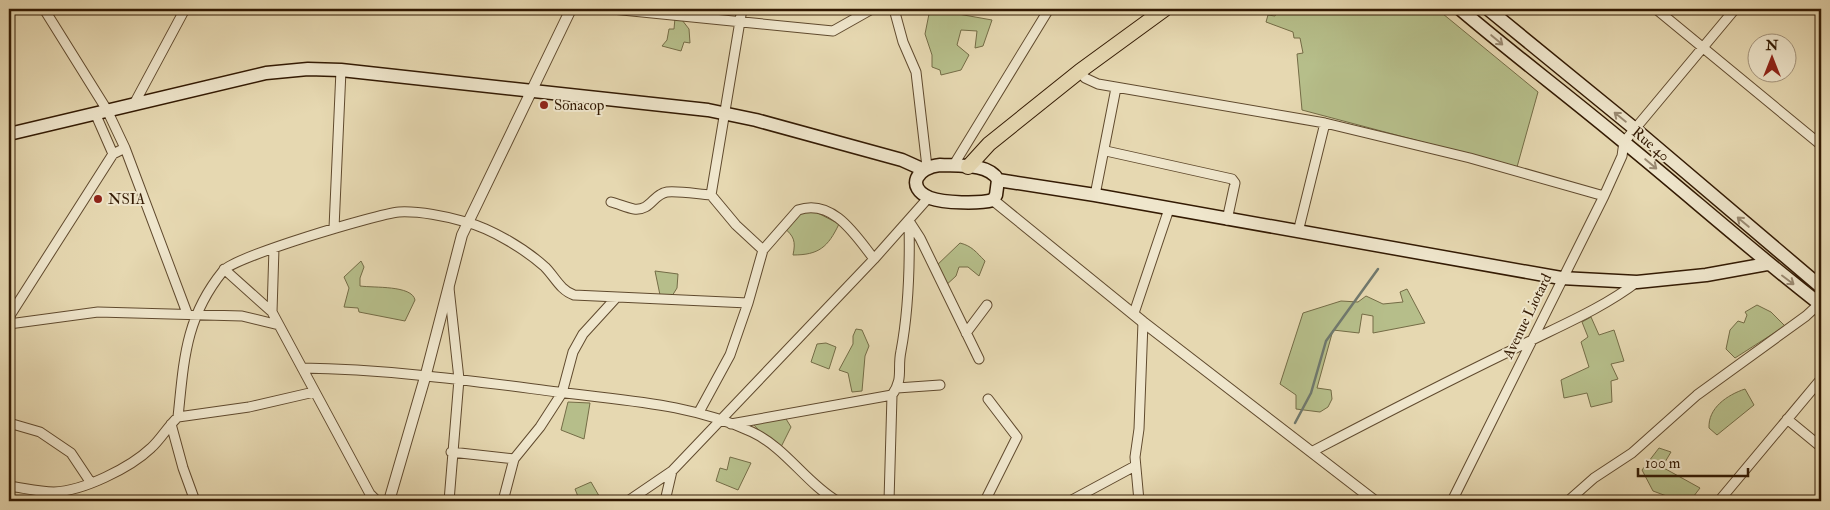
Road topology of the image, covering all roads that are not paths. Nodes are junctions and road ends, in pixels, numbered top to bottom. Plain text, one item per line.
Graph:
1 (44, 9) edge
2 (185, 9) edge
3 (571, 9) edge
4 (612, 9) edge
5 (742, 9) edge
6 (872, 9) edge
7 (894, 9) edge
8 (1049, 9) edge
9 (1165, 9) edge
10 (1460, 9) edge
11 (1488, 9) edge
12 (1656, 9) edge
13 (1735, 9) edge
14 (740, 21) junction
15 (1703, 47) junction
16 (341, 70) junction
17 (1080, 71) junction
18 (1116, 88) junction
19 (533, 90) junction
20 (134, 104) junction
21 (101, 112) junction
22 (724, 113) junction
23 (1325, 124) junction
24 (1635, 129) junction
25 (9, 134) edge
26 (1624, 142) junction
27 (1821, 145) edge
28 (125, 148) junction
29 (1106, 151) junction
30 (113, 154) junction
31 (953, 166) junction
32 (968, 167) junction
33 (924, 168) junction
34 (998, 180) junction
35 (711, 195) junction
36 (1095, 195) junction
37 (1604, 196) junction
38 (929, 197) junction
39 (993, 200) junction
40 (611, 202) dead end
41 (1170, 209) junction
42 (1227, 220) junction
43 (909, 221) junction
44 (467, 222) junction
45 (334, 228) junction
46 (1298, 232) junction
47 (274, 248) junction
48 (763, 250) junction
49 (874, 259) junction
50 (1767, 264) junction
51 (224, 269) junction
52 (1561, 278) junction
53 (1637, 282) junction
54 (1821, 287) edge
55 (449, 288) junction
56 (615, 299) junction
57 (748, 303) junction
58 (1820, 304) edge
59 (987, 305) dead end
60 (272, 312) junction
61 (1134, 313) junction
62 (191, 314) junction
63 (9, 317) edge
64 (1143, 322) junction
65 (9, 324) edge
66 (279, 325) junction
67 (966, 333) junction
68 (1532, 340) junction
69 (979, 359) dead end
70 (302, 368) junction
71 (426, 374) junction
72 (459, 379) junction
73 (1821, 379) edge
74 (940, 385) dead end
75 (314, 392) junction
76 (562, 392) junction
77 (895, 392) junction
78 (988, 399) dead end
79 (699, 412) junction
80 (178, 417) junction
81 (1788, 419) junction
82 (721, 420) junction
83 (9, 423) edge
84 (171, 424) junction
85 (731, 424) junction
86 (1821, 447) edge
87 (1313, 451) junction
88 (451, 452) junction
89 (514, 459) junction
90 (1135, 466) junction
91 (672, 471) junction
92 (91, 483) junction
93 (9, 486) edge
94 (195, 501) edge
95 (377, 501) edge
96 (389, 501) edge
97 (449, 501) edge
98 (503, 501) edge
99 (628, 501) edge
100 (665, 501) edge
101 (837, 501) edge
102 (889, 501) edge
103 (985, 501) edge
104 (1070, 501) edge
105 (1139, 501) edge
106 (1376, 501) edge
107 (1452, 501) edge
108 (1568, 501) edge
109 (1721, 501) edge

1 - 21 street
2 - 20 street
3 - 19 street
4 - 14 street
5 - 14 street
6 - 14 street
7 - 33 street
8 - 31 street
9 - 17 main road
10 -> 26 main road, Rue 40
24 -> 11 main road, Rue 40
12 - 15 street
13 - 15 street
14 - 22 street
15 - 24 street
15 - 27 street
16 - 19 main road
16 - 20 main road
16 - 45 street
17 - 18 street
17 - 32 main road
18 - 23 street
18 - 29 street
19 - 22 main road
19 - 44 street
20 - 21 main road
21 - 25 main road
21 - 28 street
21 - 30 street
22 - 33 main road
22 - 35 street
23 - 37 street
23 - 46 street
24 - 26 street
54 -> 24 main road, Rue 40
26 - 37 street, Avenue Liotard
26 -> 50 main road, Rue 40
28 - 30 street
28 - 62 street
29 - 36 street
29 - 42 street
30 - 63 street
31 - 32 main road
31 - 33 main road
32 - 34 main road
33 - 38 main road
34 - 36 main road
34 - 39 main road
35 - 40 street
35 - 48 street
36 - 41 main road
37 - 52 street, Avenue Liotard
38 - 39 main road
38 - 43 street
39 - 61 street
41 - 42 main road
41 - 61 street
42 - 46 main road
43 - 49 street
43 - 67 street
43 - 77 street
44 - 45 street
44 - 55 street
44 - 56 street
45 - 47 street
46 - 52 main road
47 - 51 street
47 - 60 street
48 - 49 street
48 - 57 street
49 - 82 street
50 - 53 main road
50 -> 58 main road, Rue 40
51 - 60 street
51 - 62 street
52 - 53 main road
52 - 68 street, Avenue Liotard
53 - 68 street
55 - 71 street
55 - 72 street
56 - 57 street
56 - 76 street
57 - 79 street
58 - 108 street
59 - 67 street
60 - 66 street
61 - 64 street
62 - 65 street
62 - 66 street
62 - 80 street
64 - 87 street
64 - 90 street
66 - 70 street
67 - 69 street
68 - 87 street
68 - 107 street, Avenue Liotard
70 - 71 street
70 - 75 street
71 - 72 street
71 - 96 street
72 - 76 street
72 - 88 street
73 - 81 street
74 - 77 street
75 - 80 street
75 - 95 street
76 - 79 street
76 - 89 street
77 - 85 street
77 - 102 street
78 - 103 street
79 - 82 street
80 - 84 street
81 - 86 street
81 - 109 street
82 - 85 street
82 - 91 street
83 - 92 street
84 - 92 street
84 - 94 street
85 - 101 street
87 - 106 street
88 - 89 street
88 - 97 street
89 - 98 street
90 - 104 street
90 - 105 street
91 - 99 street
91 - 100 street
92 - 93 street

